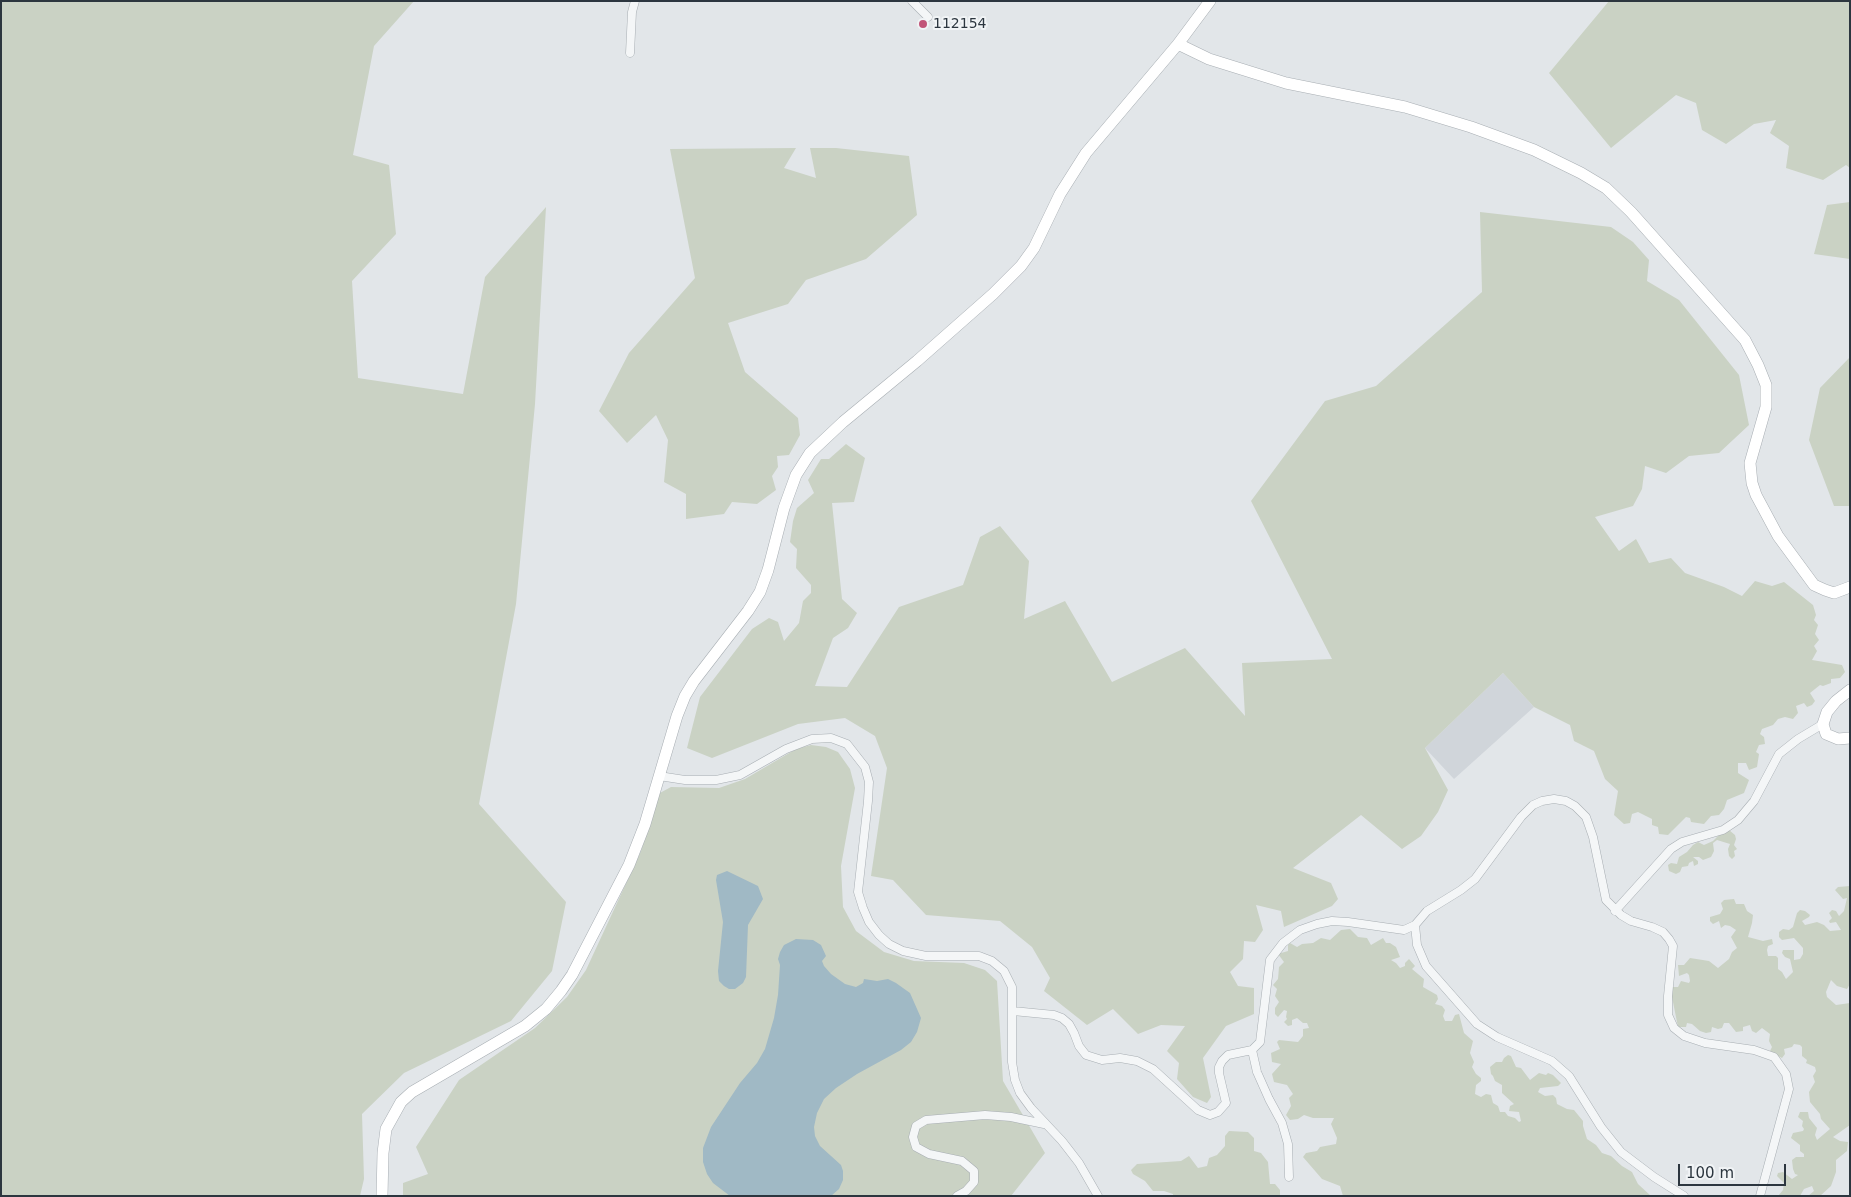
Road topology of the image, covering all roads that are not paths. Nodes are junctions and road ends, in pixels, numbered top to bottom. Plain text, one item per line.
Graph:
1 (636, 1) edge
2 (912, 1) edge
3 (1210, 1) edge
4 (928, 17) dead end
5 (1178, 44) junction
6 (630, 53) dead end
7 (1850, 587) edge
8 (1850, 690) edge
9 (1823, 724) junction
10 (1850, 738) edge
11 (659, 776) junction
12 (1615, 911) junction
13 (1415, 925) junction
14 (1013, 1011) junction
15 (1252, 1050) junction
16 (1045, 1124) junction
17 (1289, 1177) dead end
18 (382, 1196) edge
19 (957, 1196) edge
20 (1098, 1196) edge
21 (1684, 1196) edge
22 (1760, 1196) edge

1 - 6 street
2 - 4 street
3 - 5 main road
5 - 7 main road
5 - 11 main road
8 - 9 main road
9 - 10 main road
9 - 12 street
11 - 14 street
11 - 18 main road
12 - 13 street
12 - 22 street
13 - 15 street
13 - 21 street
14 - 15 street
14 - 16 street
15 - 17 street
16 - 19 street
16 - 20 street

